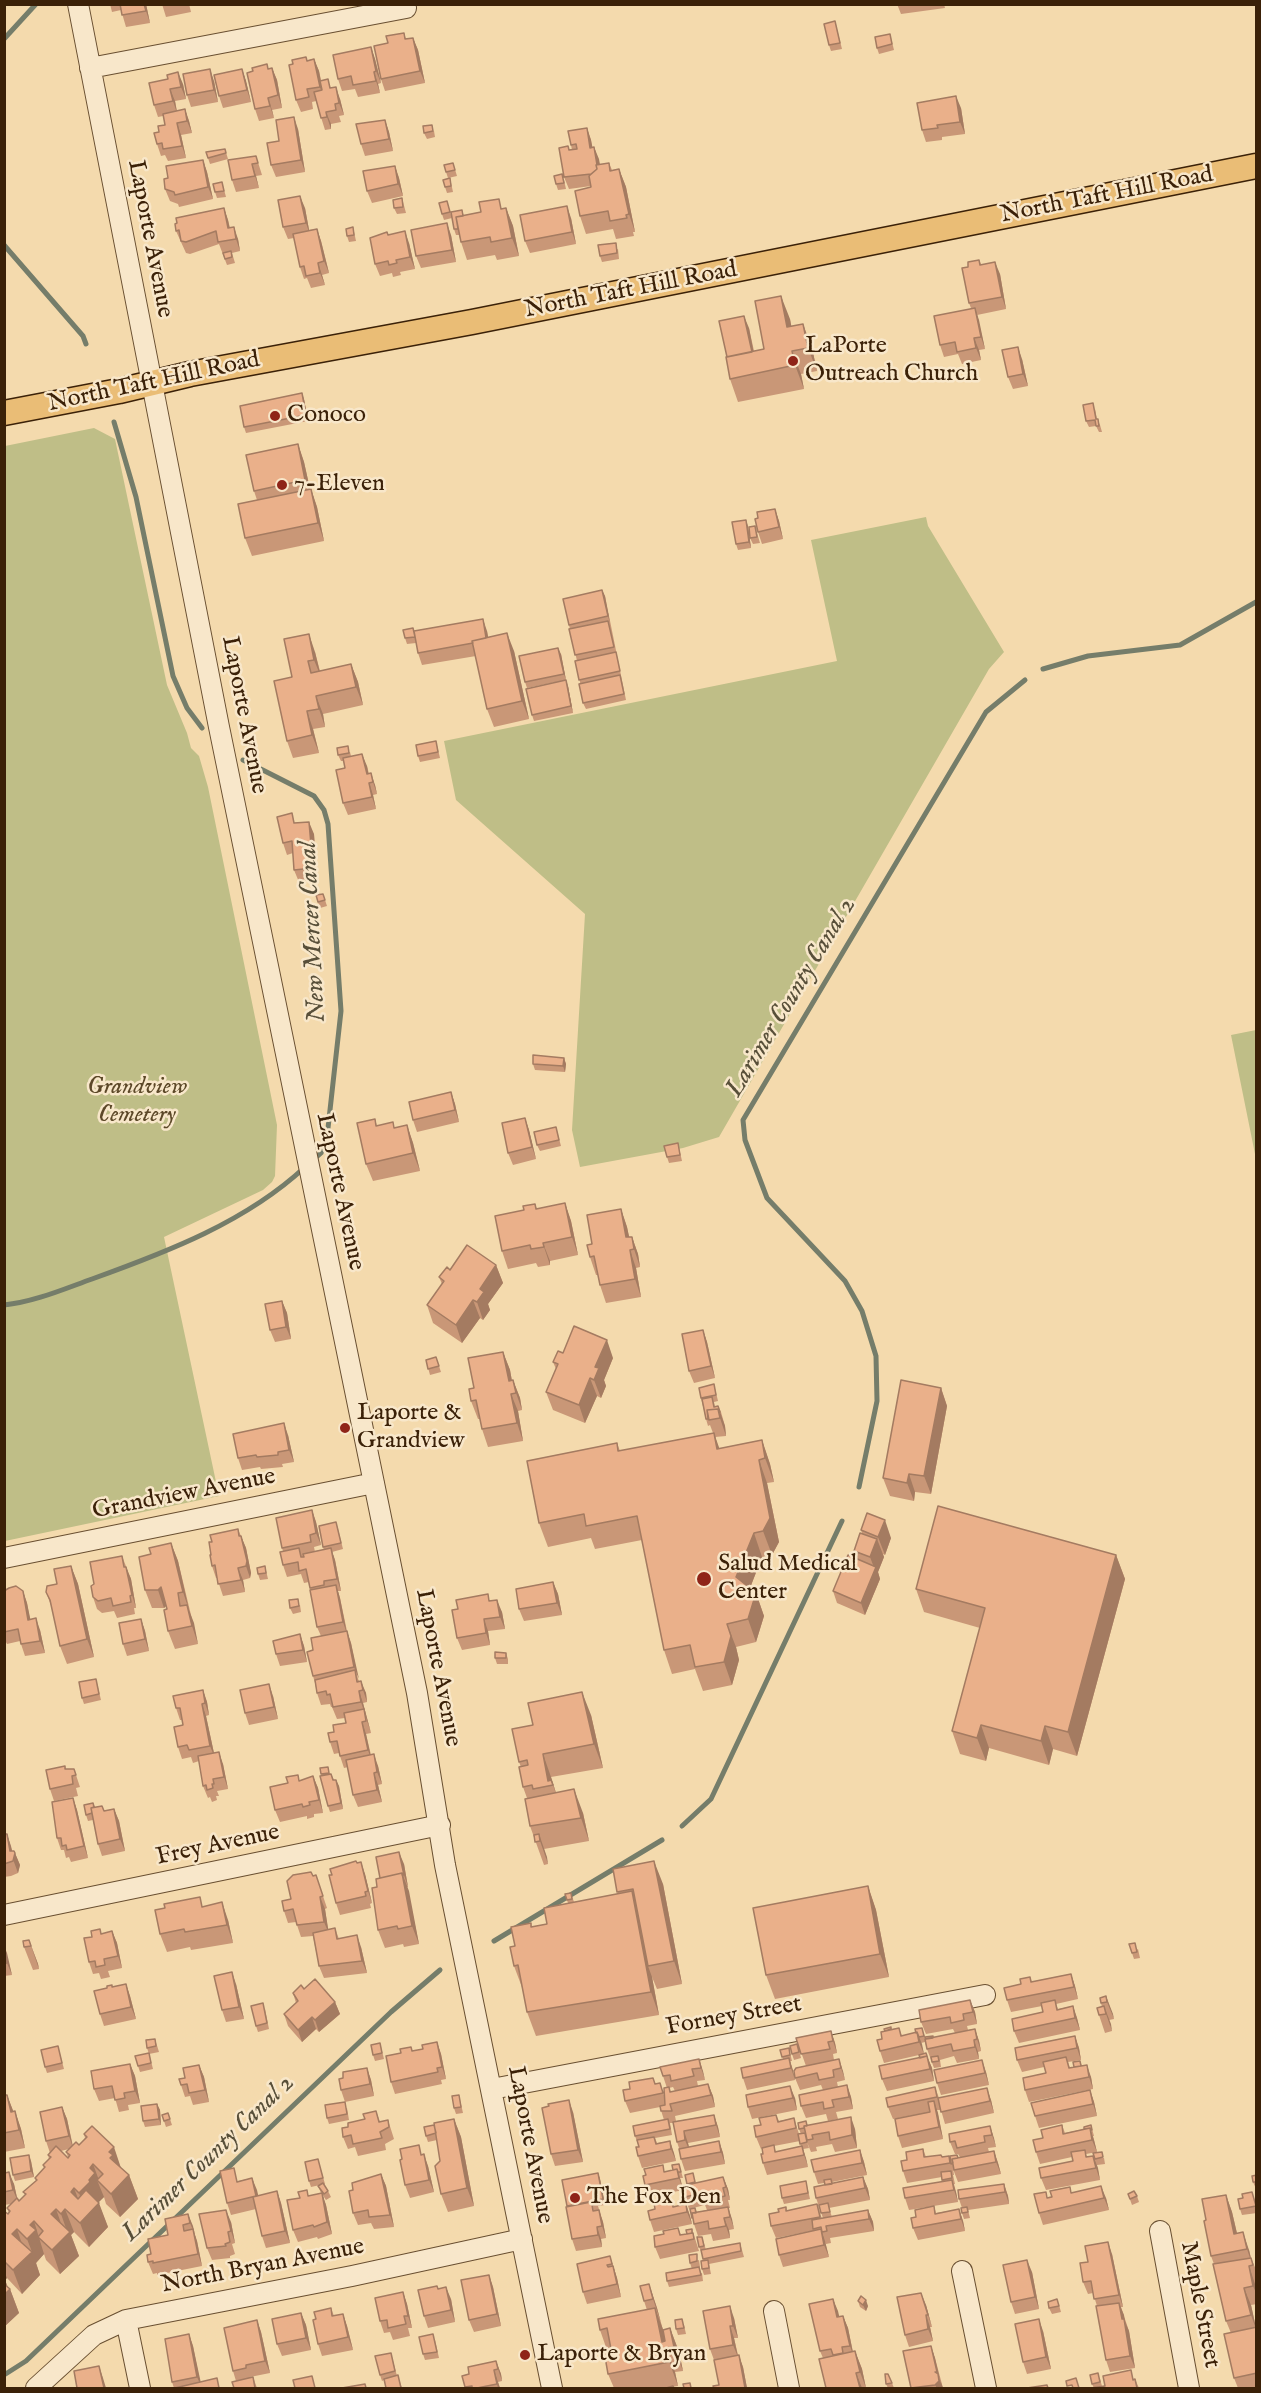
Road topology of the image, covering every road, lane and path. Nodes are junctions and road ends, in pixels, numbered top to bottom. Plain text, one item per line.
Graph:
1 (78, 4) edge
2 (406, 8) dead end
3 (90, 68) junction
4 (1257, 166) edge
5 (152, 383) junction
6 (4, 413) edge
7 (375, 1483) junction
8 (4, 1557) edge
9 (440, 1825) junction
10 (4, 1915) edge
11 (985, 1995) dead end
12 (492, 2089) junction
13 (1160, 2231) dead end
14 (522, 2239) junction
15 (962, 2271) dead end
16 (774, 2311) dead end
17 (126, 2320) junction
18 (36, 2388) edge
19 (140, 2388) edge
20 (552, 2388) edge
21 (789, 2388) edge
22 (986, 2388) edge
23 (1189, 2388) edge

1 - 3 street, Laporte Avenue
2 - 3 street
3 - 5 street, Laporte Avenue
4 - 5 main road, North Taft Hill Road
5 - 6 main road, North Taft Hill Road
5 - 7 street, Laporte Avenue
7 - 8 street, Grandview Avenue
7 - 9 street, Laporte Avenue
9 - 10 street, Frey Avenue
9 - 12 street, Laporte Avenue
11 - 12 street, Forney Street
12 - 14 street, Laporte Avenue
13 - 23 street, Maple Street
14 - 17 street, North Bryan Avenue
14 - 20 street, Laporte Avenue
15 - 22 street
16 - 21 street
17 - 18 street, North Bryan Avenue
17 - 19 street

